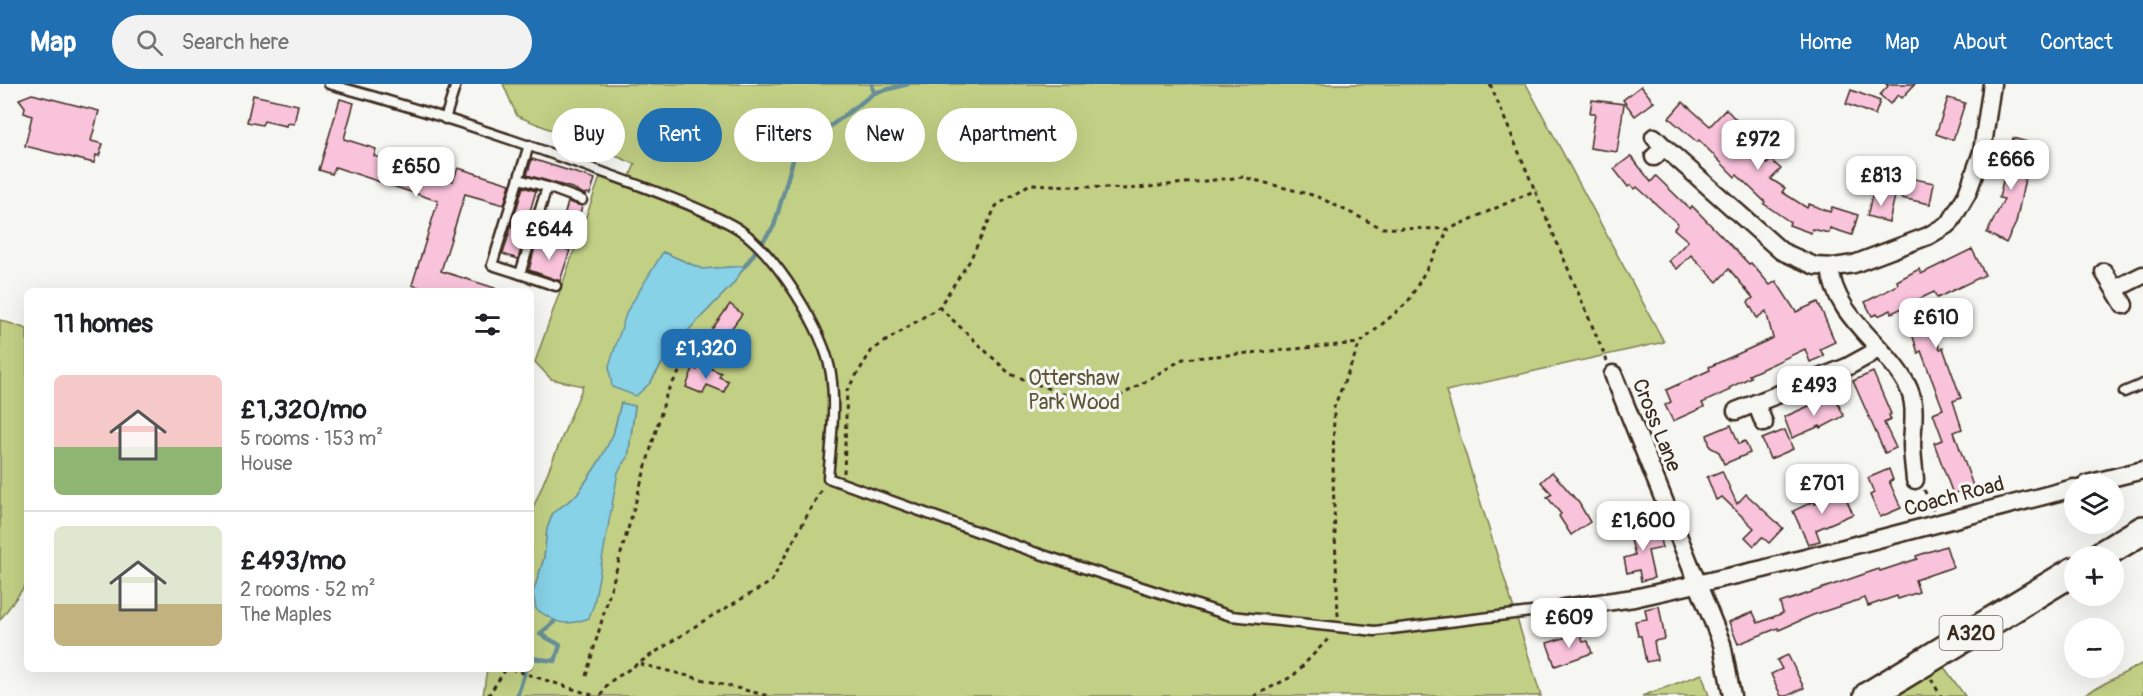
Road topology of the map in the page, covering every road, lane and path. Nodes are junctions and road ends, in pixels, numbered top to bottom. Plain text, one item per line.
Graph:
1 (329, 84) edge
2 (456, 84) edge
3 (1490, 84) edge
4 (1992, 84) edge
5 (446, 119) junction
6 (529, 146) junction
7 (1657, 147) dead end
8 (519, 178) junction
9 (547, 187) junction
10 (1536, 190) junction
11 (582, 200) dead end
12 (1449, 229) junction
13 (533, 232) junction
14 (568, 244) dead end
15 (1830, 267) junction
16 (2104, 272) dead end
17 (519, 274) junction
18 (2143, 275) edge
19 (555, 286) dead end
20 (2115, 289) junction
21 (2124, 304) dead end
22 (939, 307) junction
23 (1360, 343) junction
24 (1877, 347) junction
25 (706, 356) dead end
26 (1612, 374) joint
27 (2143, 384) edge
28 (2124, 392) dead end
29 (1756, 403) junction
30 (1736, 411) dead end
31 (1764, 423) dead end
32 (2143, 470) edge
33 (2124, 475) edge
34 (828, 478) junction
35 (1915, 480) joint
36 (844, 483) junction
37 (2064, 491) edge
38 (1936, 524) junction
39 (2143, 530) edge
40 (2117, 546) edge
41 (2064, 578) edge
42 (1697, 584) junction
43 (1564, 608) joint
44 (1338, 628) junction
45 (638, 664) junction
46 (504, 672) edge
47 (520, 672) edge
48 (586, 676) dead end
49 (488, 696) edge
50 (595, 696) edge
51 (601, 696) edge
52 (769, 696) edge
53 (1254, 696) edge
54 (1732, 696) edge
55 (1868, 696) edge

1 - 5 lane
2 - 5 lane
3 - 10 path
4 - 15 street
5 - 6 lane
6 - 8 lane
6 - 34 lane
7 - 15 street
8 - 9 lane
8 - 17 lane
9 - 11 lane
9 - 13 lane
10 - 12 path
10 - 26 path
12 - 22 path
12 - 23 path
13 - 14 lane
13 - 17 lane
15 - 24 street
16 - 20 street
17 - 19 lane
18 - 20 street
20 - 21 street
22 - 23 path
22 - 36 path
23 - 44 path
24 - 29 street
24 - 35 street
25 - 48 path
26 - 42 street, Cross Lane
27 - 28 lane
29 - 30 street
29 - 31 street
32 - 33 street
34 - 36 lane
34 - 45 path
35 - 38 path
36 - 44 lane
37 - 38 street, Coach Road
38 - 42 street, Coach Road
39 - 40 main road
41 - 55 main road, A320
42 - 43 street, Coach Road
42 - 54 street, Cross Lane
43 - 44 lane
44 - 53 path
45 - 51 path
45 - 52 path
46 - 49 path
47 - 50 path

